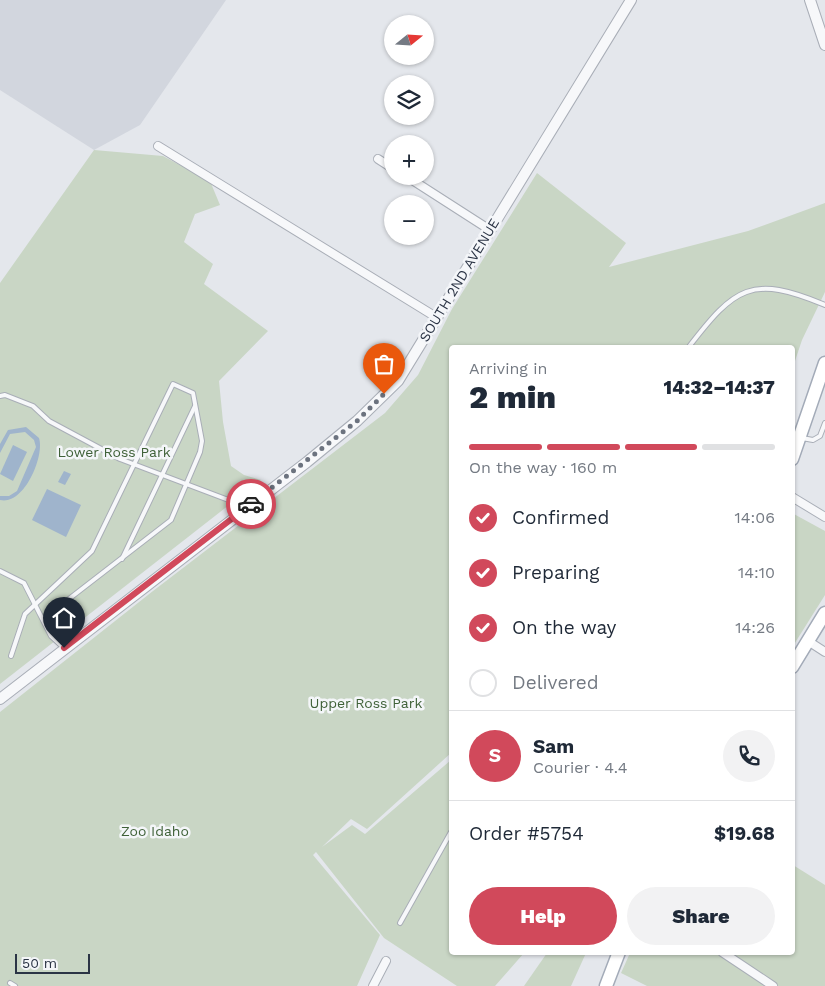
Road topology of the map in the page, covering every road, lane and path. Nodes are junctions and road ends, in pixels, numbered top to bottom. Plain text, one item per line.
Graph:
1 (631, 0) edge
2 (810, 0) edge
3 (825, 45) edge
4 (158, 146) dead end
5 (378, 159) dead end
6 (384, 163) edge
7 (420, 185) edge
8 (490, 230) junction
9 (825, 305) edge
10 (436, 317) junction
11 (690, 345) edge
12 (825, 363) edge
13 (822, 378) edge
14 (0, 396) edge
15 (196, 406) junction
16 (825, 423) edge
17 (800, 438) junction
18 (795, 451) edge
19 (134, 465) junction
20 (161, 475) junction
21 (187, 485) junction
22 (795, 499) edge
23 (247, 507) junction
24 (825, 517) edge
25 (122, 560) junction
26 (0, 571) edge
27 (36, 604) junction
28 (825, 613) edge
29 (43, 620) junction
30 (808, 641) junction
31 (64, 648) junction
32 (825, 652) edge
33 (11, 656) dead end
34 (795, 662) edge
35 (0, 699) edge
36 (449, 836) edge
37 (400, 923) dead end
38 (619, 955) edge
39 (726, 955) edge
40 (386, 961) dead end
41 (10, 982) dead end
42 (15, 986) edge
43 (373, 986) edge
44 (606, 986) edge
45 (773, 986) edge

1 - 8 street, SOUTH 2ND AVENUE
2 - 3 street
4 - 10 street
5 - 6 street
7 - 8 street
8 - 10 street, SOUTH 2ND AVENUE
9 - 11 lane
10 - 23 street, SOUTH 2ND AVENUE
12 - 13 main road
13 - 17 main road
14 - 19 lane
15 - 19 lane
15 - 20 lane
15 - 21 lane
16 - 17 lane
17 - 18 main road
19 - 20 lane
19 - 27 lane
20 - 21 lane
20 - 25 lane
21 - 23 lane
21 - 25 lane
22 - 24 street
23 - 31 street, SOUTH 2ND AVENUE
25 - 29 lane
26 - 27 lane
27 - 29 lane
27 - 33 lane
28 - 30 main road
29 - 31 lane
30 - 32 street
30 - 34 main road
31 - 35 street, SOUTH 2ND AVENUE
36 - 37 lane
38 - 44 main road
39 - 45 street
40 - 43 street
41 - 42 lane

